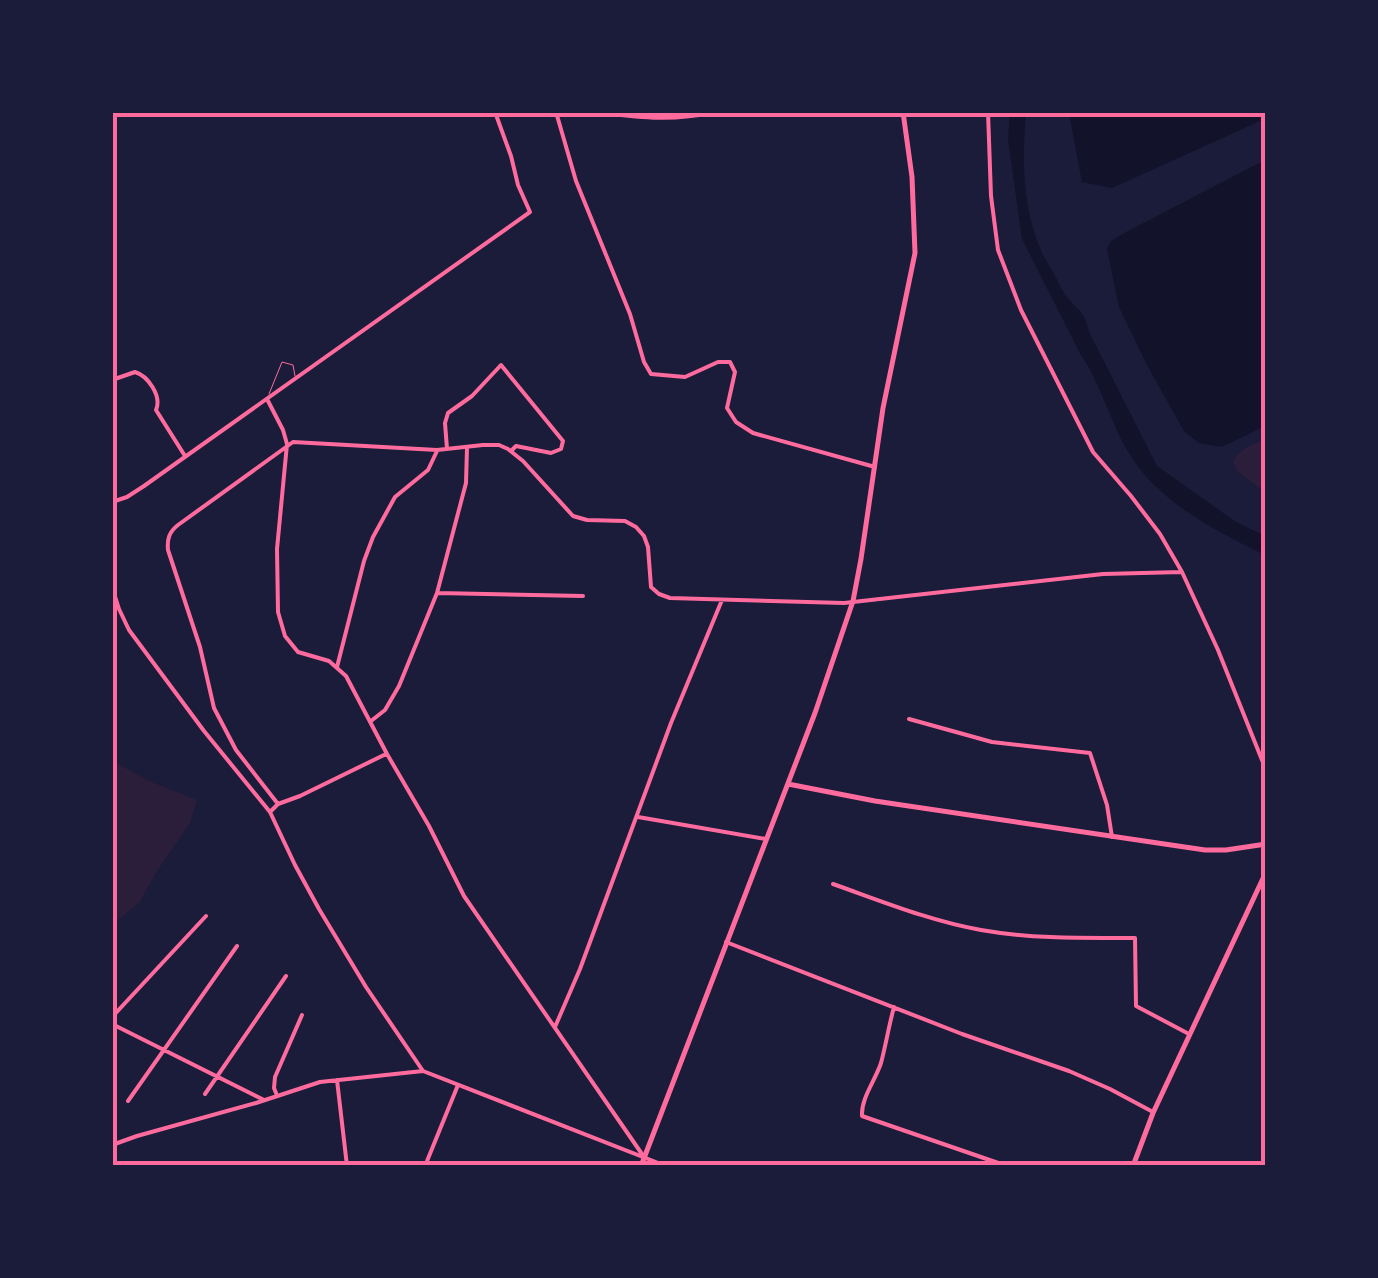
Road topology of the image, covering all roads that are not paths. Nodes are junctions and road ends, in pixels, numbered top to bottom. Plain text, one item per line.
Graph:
1 (494, 112) edge
2 (556, 112) edge
3 (592, 112) edge
4 (713, 112) edge
5 (904, 112) edge
6 (988, 112) edge
7 (295, 379) junction
8 (112, 380) edge
9 (268, 399) junction
10 (287, 444) junction
11 (467, 447) junction
12 (447, 449) junction
13 (438, 450) junction
14 (510, 450) junction
15 (185, 456) junction
16 (875, 467) junction
17 (112, 502) edge
18 (1182, 572) junction
19 (112, 587) edge
20 (437, 594) junction
21 (584, 596) dead end
22 (722, 600) junction
23 (853, 601) junction
24 (337, 667) junction
25 (909, 718) dead end
26 (370, 721) junction
27 (387, 754) junction
28 (1266, 770) edge
29 (788, 784) junction
30 (278, 804) junction
31 (270, 812) junction
32 (636, 816) junction
33 (1112, 837) junction
34 (766, 839) junction
35 (1266, 844) edge
36 (1266, 872) edge
37 (833, 884) dead end
38 (206, 916) dead end
39 (726, 942) junction
40 (237, 946) dead end
41 (286, 976) dead end
42 (894, 1006) junction
43 (302, 1014) dead end
44 (112, 1021) edge
45 (555, 1027) junction
46 (1189, 1034) junction
47 (164, 1052) junction
48 (423, 1072) junction
49 (215, 1077) junction
50 (337, 1080) junction
51 (458, 1085) junction
52 (204, 1094) dead end
53 (277, 1095) junction
54 (264, 1100) junction
55 (128, 1102) dead end
56 (1153, 1112) junction
57 (112, 1145) edge
58 (644, 1157) junction
59 (346, 1166) edge
60 (426, 1166) edge
61 (641, 1166) edge
62 (666, 1166) edge
63 (1006, 1166) edge
64 (1132, 1166) edge

1 - 7 street
2 - 16 street
3 - 4 street
5 - 16 street
6 - 18 street
7 - 9 street
7 - 9 lane
8 - 15 street
9 - 10 street
9 - 15 street
10 - 13 street
10 - 24 street
10 - 30 street
11 - 12 street
11 - 14 street
11 - 20 street
12 - 13 street
12 - 14 street
13 - 24 street
14 - 22 street
15 - 17 street
16 - 23 street
18 - 23 street
18 - 28 street
19 - 31 street
20 - 21 street
20 - 26 street
22 - 23 street
22 - 32 street
23 - 29 street
24 - 26 street
25 - 33 street
26 - 27 street
27 - 30 street
27 - 45 street
29 - 33 street
29 - 34 street
30 - 31 street
31 - 48 street
32 - 34 street
32 - 45 street
33 - 35 street
34 - 39 street
36 - 46 street
37 - 46 street
38 - 44 street
39 - 42 street
39 - 58 street
40 - 47 street
41 - 49 street
42 - 56 street
42 - 63 street
43 - 53 street
44 - 47 street
45 - 58 street
46 - 56 street
47 - 49 street
47 - 55 street
48 - 50 street
48 - 51 street
49 - 52 street
49 - 54 street
50 - 53 street
50 - 59 street
51 - 58 street
51 - 60 street
53 - 54 street
54 - 57 street
56 - 64 street
58 - 61 street
58 - 62 street

